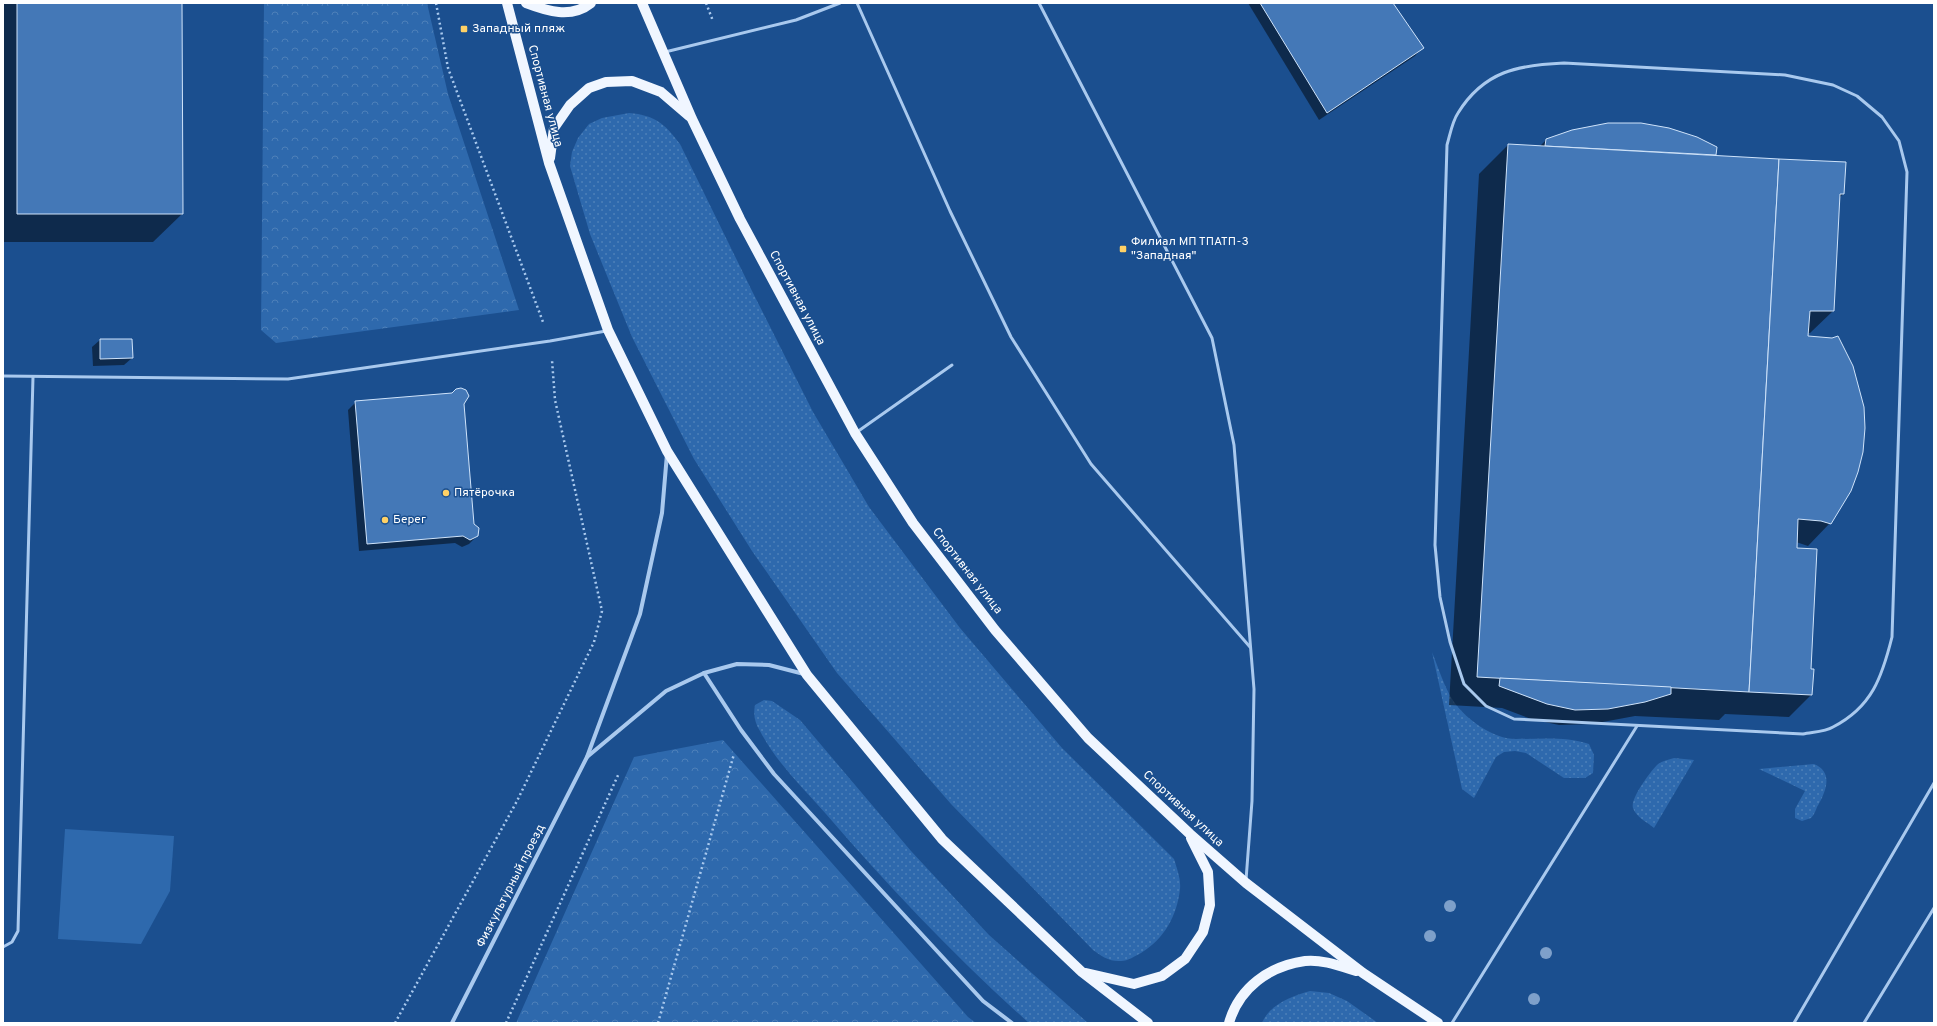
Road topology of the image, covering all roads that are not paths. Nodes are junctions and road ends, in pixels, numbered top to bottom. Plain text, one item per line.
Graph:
1 (507, 3) edge
2 (526, 3) edge
3 (591, 3) edge
4 (642, 3) edge
5 (840, 3) edge
6 (857, 3) edge
7 (1039, 3) edge
8 (663, 52) junction
9 (692, 119) junction
10 (550, 163) junction
11 (608, 330) junction
12 (952, 365) dead end
13 (3, 376) edge
14 (33, 377) junction
15 (855, 433) junction
16 (667, 451) junction
17 (1251, 648) junction
18 (704, 673) junction
19 (807, 675) junction
20 (1637, 726) junction
21 (587, 757) junction
22 (1934, 783) edge
23 (1190, 834) junction
24 (1246, 883) junction
25 (1934, 908) edge
26 (3, 947) edge
27 (1082, 972) junction
28 (1363, 974) junction
29 (452, 1023) edge
30 (1012, 1023) edge
31 (1148, 1023) edge
32 (1229, 1023) edge
33 (1438, 1023) edge
34 (1452, 1023) edge
35 (1794, 1023) edge
36 (1864, 1023) edge

1 - 10 main road, Спортивная улица
2 - 3 main road
4 - 8 main road, Спортивная улица
5 - 8 lane
6 - 17 lane
7 - 17 lane
8 - 9 main road, Спортивная улица
9 - 10 main road
9 - 15 main road, Спортивная улица
10 - 11 main road, Спортивная улица
11 - 14 lane
11 - 16 main road, Спортивная улица
12 - 15 lane
13 - 14 lane
14 - 26 lane
15 - 23 main road, Спортивная улица
16 - 19 main road, Спортивная улица
16 - 21 street, Физкультурный проезд
17 - 24 lane
18 - 19 street
18 - 21 street
18 - 30 street
19 - 27 main road, Спортивная улица
20 - 20 lane
20 - 34 lane
21 - 29 street, Физкультурный проезд
22 - 35 lane
23 - 24 main road, Спортивная улица
23 - 27 main road
24 - 28 main road, Спортивная улица
25 - 36 lane
27 - 31 main road, Спортивная улица
28 - 32 main road
28 - 33 main road, Спортивная улица

